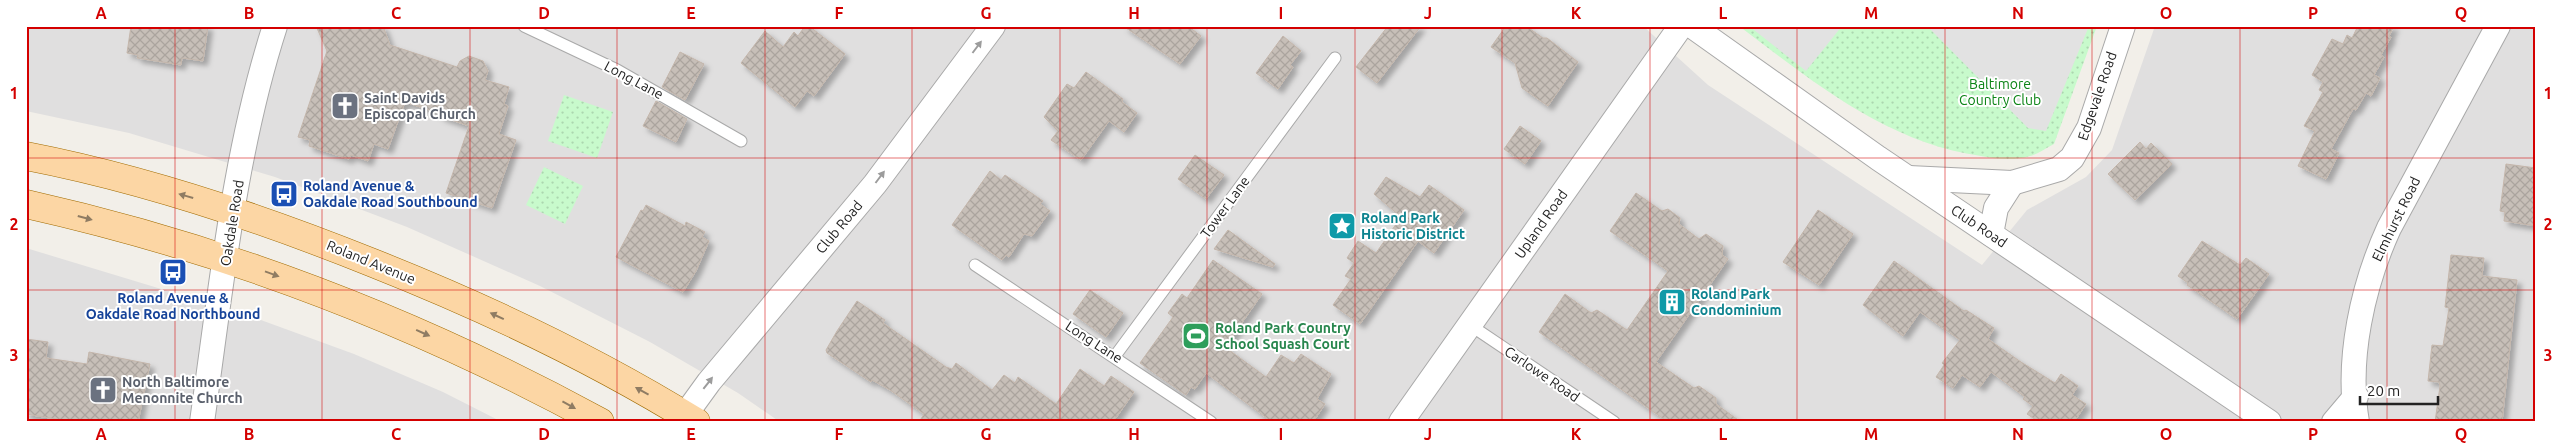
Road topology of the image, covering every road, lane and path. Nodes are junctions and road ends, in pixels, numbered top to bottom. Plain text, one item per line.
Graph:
1 (275, 26) edge
2 (524, 26) edge
3 (993, 26) edge
4 (1681, 26) edge
5 (1692, 26) edge
6 (2122, 26) edge
7 (2498, 26) edge
8 (1334, 58) dead end
9 (741, 141) dead end
10 (26, 156) edge
11 (1909, 178) junction
12 (2012, 183) junction
13 (26, 204) edge
14 (233, 210) junction
15 (1991, 234) junction
16 (226, 259) junction
17 (975, 265) dead end
18 (1470, 325) junction
19 (1115, 356) junction
20 (2356, 396) junction
21 (686, 419) edge
22 (202, 422) edge
23 (600, 422) edge
24 (1211, 422) edge
25 (1401, 422) edge
26 (1614, 422) edge
27 (2269, 422) edge
28 (2334, 422) edge
29 (2356, 422) edge

1 - 14 street, Oakdale Road
2 - 9 lane, Long Lane
21 -> 3 street, Club Road
4 - 18 street, Upland Road
5 - 11 street, Club Road
6 - 12 street, Edgevale Road
7 - 20 street, Elmhurst Road
8 - 19 lane, Tower Lane
14 -> 10 main road, Roland Avenue
11 - 12 street, Edgevale Road
11 - 15 street, Club Road
12 - 15 street
13 -> 16 main road
14 - 16 street, Oakdale Road
21 -> 14 main road, Roland Avenue
15 - 27 street, Club Road
16 - 22 street, Oakdale Road
16 -> 23 main road
17 - 19 lane, Long Lane
18 - 25 street, Upland Road
18 - 26 lane, Carlowe Road
19 - 24 lane, Long Lane
20 - 28 street
20 - 29 street

